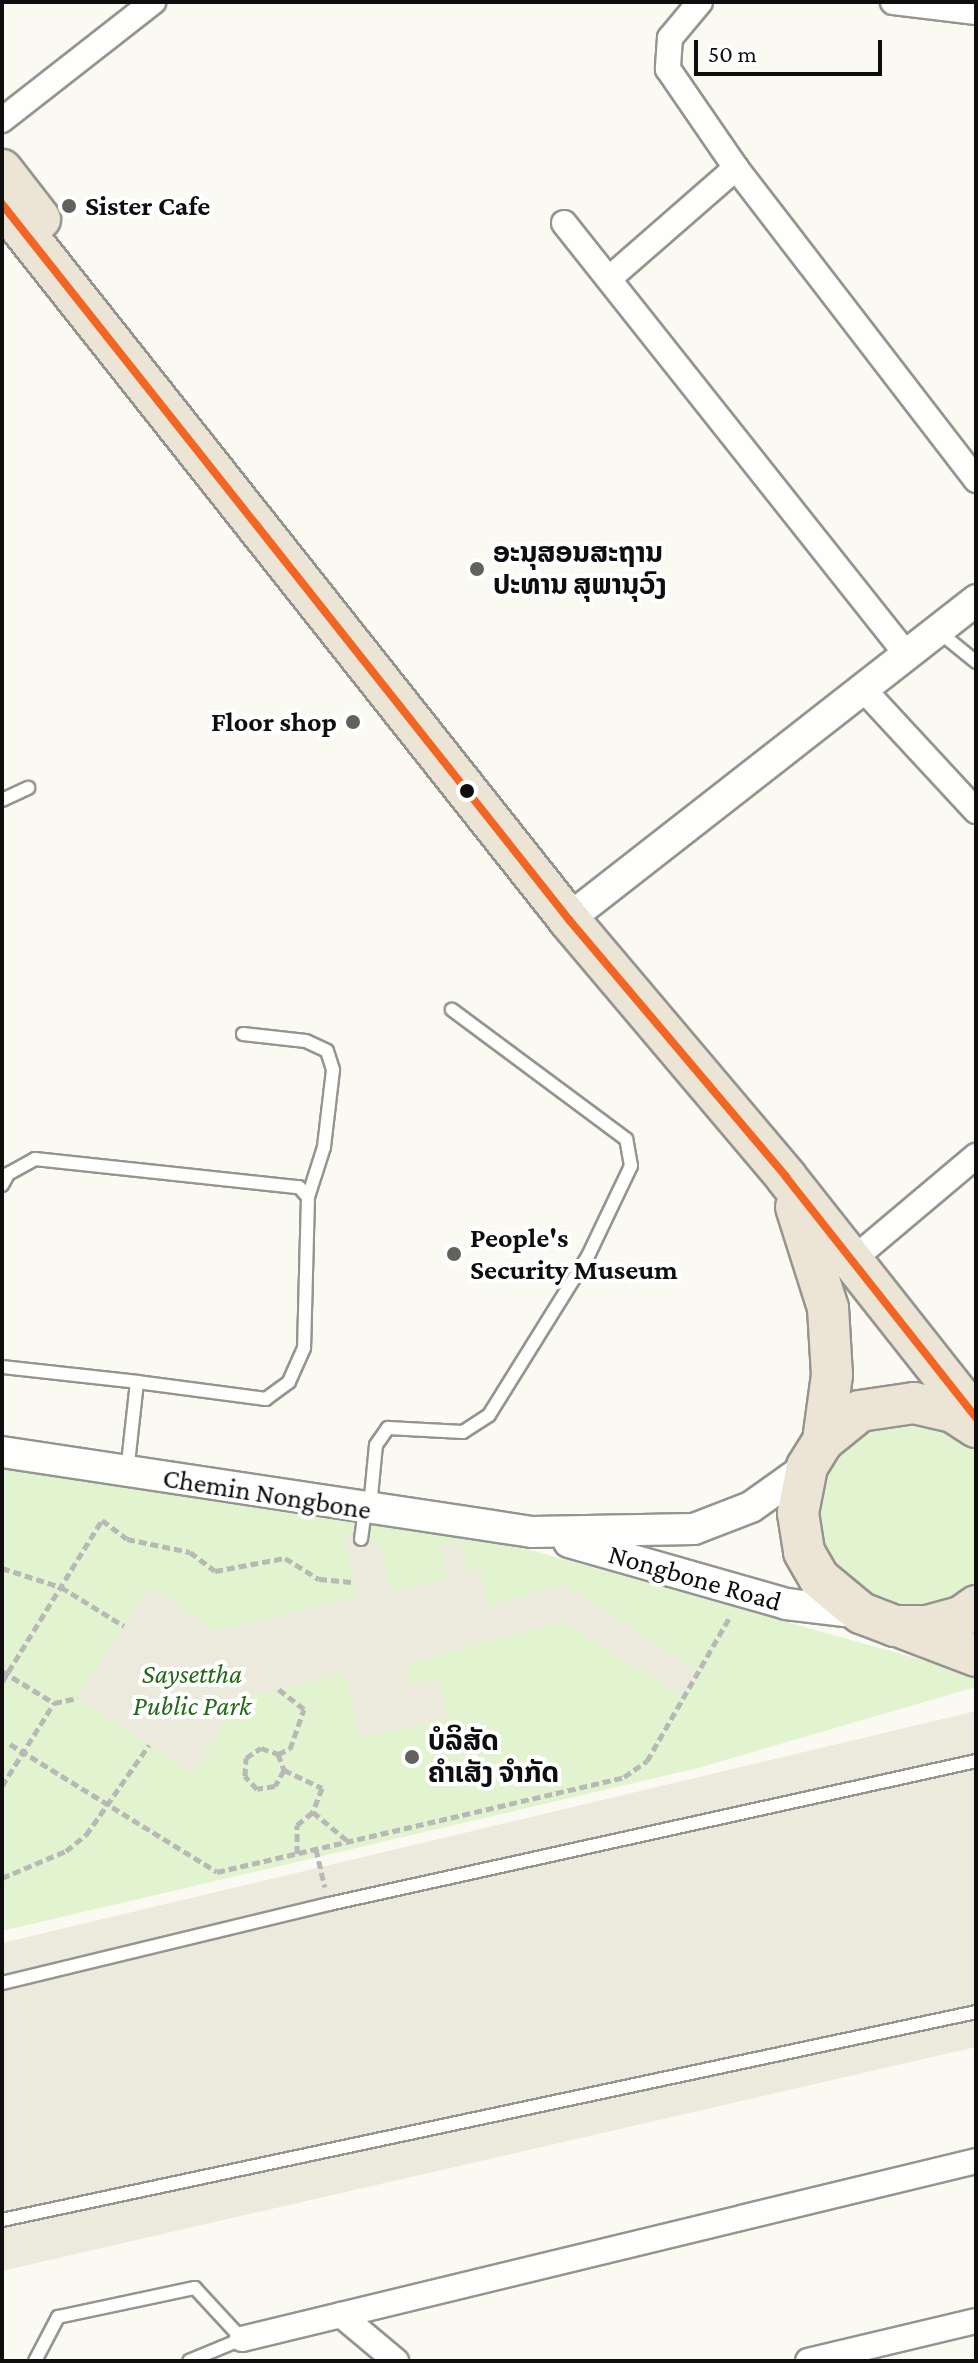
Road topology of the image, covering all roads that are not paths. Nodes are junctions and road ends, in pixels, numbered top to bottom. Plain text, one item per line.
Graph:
1 (153, 2) edge
2 (700, 2) edge
3 (893, 2) edge
4 (976, 12) edge
5 (2, 120) edge
6 (736, 168) junction
7 (2, 170) edge
8 (2, 204) edge
9 (564, 223) dead end
10 (611, 277) junction
11 (976, 480) edge
12 (976, 600) edge
13 (938, 631) junction
14 (907, 655) junction
15 (976, 662) edge
16 (864, 690) junction
17 (28, 788) dead end
18 (2, 800) edge
19 (976, 811) edge
20 (585, 906) junction
21 (452, 1010) dead end
22 (243, 1034) dead end
23 (976, 1156) edge
24 (786, 1177) junction
25 (2, 1185) edge
26 (308, 1197) junction
27 (850, 1262) junction
28 (2, 1367) edge
29 (137, 1382) junction
30 (976, 1418) edge
31 (976, 1427) edge
32 (2, 1452) edge
33 (815, 1454) junction
34 (127, 1472) junction
35 (367, 1510) junction
36 (532, 1532) junction
37 (361, 1539) dead end
38 (976, 1606) edge
39 (878, 1620) junction
40 (976, 1656) edge
41 (976, 1761) edge
42 (2, 1983) edge
43 (976, 2012) edge
44 (976, 2161) edge
45 (2, 2220) edge
46 (341, 2315) junction
47 (976, 2321) edge
48 (242, 2339) junction
49 (35, 2361) edge
50 (189, 2361) edge
51 (396, 2361) edge
52 (808, 2361) edge

1 - 5 street
2 - 6 street
3 - 4 street
6 - 10 street
6 - 11 street
7 - 20 highway
8 - 24 highway
9 - 10 street
10 - 14 street
12 - 13 street
13 - 14 street
13 - 15 lane
14 - 16 street
16 - 19 street
16 - 20 street
17 - 18 lane
20 - 24 highway
21 - 35 lane
22 - 26 lane
23 - 27 street
24 - 27 highway
24 - 33 highway
25 - 26 lane
26 - 29 lane
27 - 30 highway
28 - 29 lane
29 - 34 lane
31 - 33 highway
32 - 34 street, Chemin Nongbone
33 - 36 street
33 - 39 highway
34 - 35 street, Chemin Nongbone
35 - 36 street, Chemin Nongbone
35 - 37 lane
36 - 39 street, Nongbone Road
38 - 39 highway
39 - 40 highway
41 - 42 lane
43 - 45 lane
44 - 46 street
46 - 48 street
46 - 51 street
47 - 52 street
48 - 49 lane
48 - 50 lane

